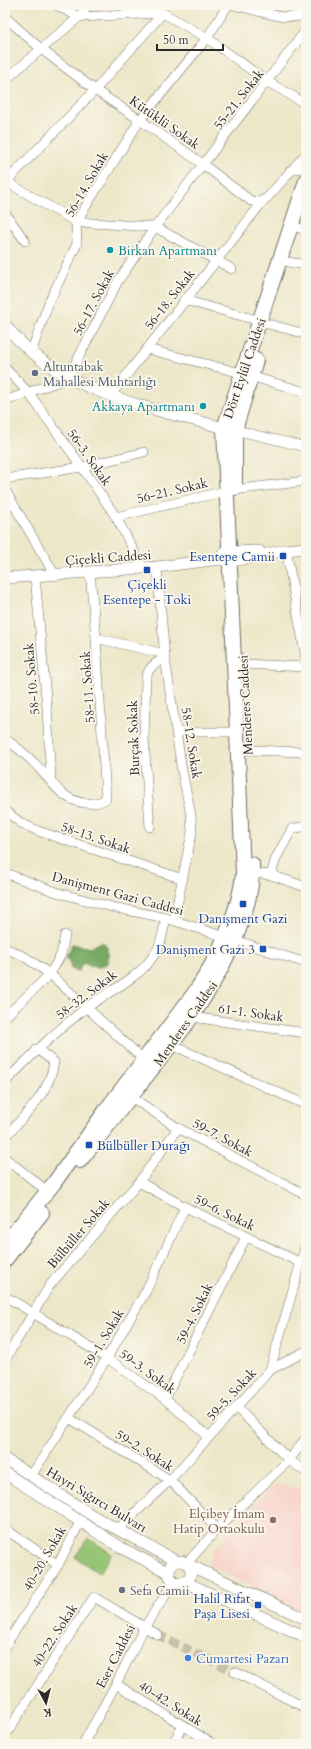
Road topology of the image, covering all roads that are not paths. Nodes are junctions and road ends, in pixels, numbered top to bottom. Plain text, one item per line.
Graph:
1 (56, 5) edge
2 (88, 5) edge
3 (228, 5) edge
4 (234, 5) edge
5 (163, 13) junction
6 (306, 16) edge
7 (5, 17) edge
8 (79, 17) junction
9 (306, 30) edge
10 (207, 38) junction
11 (41, 49) junction
12 (5, 80) edge
13 (268, 82) junction
14 (95, 90) junction
15 (306, 104) edge
16 (140, 120) junction
17 (306, 154) edge
18 (204, 165) junction
19 (306, 170) edge
20 (289, 172) junction
21 (306, 181) edge
22 (5, 182) edge
23 (264, 200) junction
24 (306, 207) edge
25 (5, 213) edge
26 (76, 222) junction
27 (155, 227) junction
28 (302, 229) edge
29 (25, 241) dead end
30 (216, 261) junction
31 (288, 262) junction
32 (306, 266) edge
33 (232, 268) dead end
34 (184, 300) junction
35 (264, 322) junction
36 (5, 325) edge
37 (306, 334) edge
38 (147, 349) junction
39 (31, 353) junction
40 (5, 368) edge
41 (246, 374) junction
42 (68, 378) junction
43 (28, 392) junction
44 (306, 392) edge
45 (110, 396) junction
46 (5, 401) edge
47 (230, 429) junction
48 (306, 447) edge
49 (144, 452) dead end
50 (82, 467) junction
51 (5, 479) edge
52 (306, 481) edge
53 (5, 490) edge
54 (230, 491) junction
55 (116, 517) junction
56 (306, 548) edge
57 (286, 550) junction
58 (233, 556) junction
59 (157, 567) junction
60 (143, 568) junction
61 (90, 572) junction
62 (55, 575) junction
63 (35, 576) junction
64 (5, 578) edge
65 (96, 638) junction
66 (165, 656) junction
67 (306, 658) edge
68 (243, 664) junction
69 (306, 666) edge
70 (177, 732) junction
71 (237, 732) junction
72 (5, 739) edge
73 (247, 750) junction
74 (306, 752) edge
75 (51, 781) junction
76 (5, 811) edge
77 (306, 826) edge
78 (150, 827) dead end
79 (5, 873) edge
80 (252, 873) junction
81 (271, 875) junction
82 (183, 879) junction
83 (306, 887) edge
84 (170, 919) junction
85 (65, 935) dead end
86 (229, 938) junction
87 (5, 948) edge
88 (306, 963) edge
89 (50, 974) junction
90 (86, 1008) junction
91 (192, 1016) junction
92 (5, 1017) edge
93 (306, 1032) edge
94 (172, 1045) junction
95 (37, 1049) junction
96 (144, 1060) junction
97 (5, 1082) edge
98 (130, 1097) junction
99 (306, 1105) edge
100 (178, 1128) junction
101 (5, 1138) edge
102 (5, 1158) edge
103 (139, 1182) junction
104 (47, 1191) junction
105 (306, 1195) edge
106 (185, 1207) junction
107 (246, 1237) junction
108 (5, 1244) edge
109 (306, 1244) edge
110 (5, 1260) edge
111 (301, 1263) junction
112 (5, 1296) edge
113 (32, 1314) junction
114 (306, 1351) edge
115 (107, 1358) junction
116 (5, 1360) edge
117 (270, 1370) junction
118 (165, 1400) junction
119 (237, 1408) junction
120 (69, 1418) junction
121 (209, 1437) junction
122 (306, 1438) edge
123 (5, 1459) edge
124 (289, 1460) junction
125 (306, 1472) edge
126 (5, 1473) edge
127 (31, 1476) junction
128 (170, 1480) junction
129 (80, 1522) junction
130 (5, 1529) edge
131 (118, 1529) junction
132 (217, 1529) junction
133 (184, 1563) junction
134 (58, 1565) junction
135 (176, 1579) junction
136 (306, 1619) edge
137 (144, 1628) junction
138 (158, 1635) tunnel mouth
139 (306, 1637) edge
140 (5, 1646) edge
141 (235, 1672) tunnel mouth
142 (116, 1684) junction
143 (306, 1708) edge
144 (183, 1726) junction
145 (5, 1736) edge
146 (83, 1744) edge
147 (172, 1744) edge
148 (213, 1744) edge

1 - 8 street
2 - 8 street
3 - 10 street, 56-14. Sokak
4 - 6 street
5 - 8 street
5 - 10 street
5 - 14 street
7 - 11 street, Kütüklü Sokak
8 - 11 street
9 - 13 street, 55-21. Sokak
10 - 13 street
10 - 16 street, 56-14. Sokak
11 - 12 street
11 - 14 street, Kütüklü Sokak
13 - 15 street
13 - 18 street, 55-21. Sokak
14 - 16 street, Kütüklü Sokak
14 - 22 street
16 - 18 street, Kütüklü Sokak
16 - 26 street, 56-14. Sokak
17 - 20 street
18 - 23 street, Kütüklü Sokak
18 - 27 street, 56-17. Sokak
19 - 20 street
20 - 23 street
21 - 35 main road, Dört Eylül Caddesi
22 - 26 street
23 - 30 street, 56-18. Sokak
24 - 28 main road, Dört Eylül Caddesi
25 - 29 street
26 - 27 street
26 - 39 street, 56-14. Sokak
27 - 30 street
27 - 42 street, 56-17. Sokak
28 - 31 main road, Dört Eylül Caddesi
30 - 33 street
30 - 34 street, 56-18. Sokak
31 - 32 street
31 - 35 main road, Dört Eylül Caddesi
34 - 35 street
34 - 38 street, 56-18. Sokak
35 - 37 street
35 - 41 main road, Dört Eylül Caddesi
36 - 39 street
38 - 41 street
38 - 45 street, 56-18. Sokak
39 - 42 street
40 - 43 street, 56-3. Sokak
41 - 44 street
41 - 47 main road, Dört Eylül Caddesi
42 - 43 street
42 - 45 street
43 - 46 street
43 - 50 street, 56-3. Sokak
45 - 47 street
47 - 48 street
47 - 54 main road, Dört Eylül Caddesi
49 - 50 street
50 - 51 street
50 - 55 street, 56-3. Sokak
52 - 54 street, 56-21. Sokak
53 - 62 street
54 - 55 street, 56-21. Sokak
54 - 58 main road, Dört Eylül Caddesi
55 - 60 street, 56-3. Sokak
56 - 57 street, Çiçekli Caddesi
57 - 58 street, Çiçekli Caddesi
57 - 67 street
58 - 59 street, Çiçekli Caddesi
58 - 68 main road, Menderes Caddesi
58 - 71 main road, Menderes Caddesi
59 - 60 street, Çiçekli Caddesi
59 - 66 street, 58-12. Sokak
60 - 61 street, Çiçekli Caddesi
61 - 62 street, Çiçekli Caddesi
61 - 65 street, 58-11. Sokak
62 - 63 street, Çiçekli Caddesi
63 - 64 street, Çiçekli Caddesi
63 - 75 street, 58-10. Sokak
65 - 66 street
65 - 75 street, 58-11. Sokak
66 - 70 street, 58-12. Sokak
66 - 78 street, Burçak Sokak
68 - 69 street
68 - 73 main road, Menderes Caddesi
70 - 71 street
70 - 82 street, 58-12. Sokak
71 - 86 main road, Menderes Caddesi
72 - 75 street
73 - 74 street
73 - 80 main road, Menderes Caddesi
76 - 82 street, 58-13. Sokak
77 - 81 street
79 - 84 street, Danişment Gazi Caddesi
80 - 81 street
80 - 86 main road, Menderes Caddesi
81 - 83 street
82 - 84 street, 58-12. Sokak
84 - 86 street, Danişment Gazi Caddesi
84 - 90 street, 58-32. Sokak
85 - 89 street
86 - 88 street, Danişment Gazi Caddesi
86 - 91 main road, Menderes Caddesi
86 - 96 main road, Menderes Caddesi
87 - 89 street
89 - 90 street
89 - 92 street
90 - 95 street, 58-32. Sokak
90 - 96 street
91 - 93 street, 61-1. Sokak
91 - 94 main road, Menderes Caddesi
94 - 98 main road, Menderes Caddesi
94 - 99 street
95 - 97 street, 58-32. Sokak
95 - 101 street
96 - 104 main road, Menderes Caddesi
98 - 100 street, 59-7. Sokak
98 - 110 main road, Menderes Caddesi
100 - 103 street, Bülbüller Sokak
100 - 105 street, 59-7. Sokak
102 - 104 street
103 - 106 street, 59-6. Sokak
103 - 113 street, Bülbüller Sokak
104 - 108 main road, Menderes Caddesi
106 - 107 street, 59-6. Sokak
106 - 115 street, 59-1. Sokak
107 - 111 street, 59-6. Sokak
107 - 118 street, 59-4. Sokak
109 - 111 street, 59-5. Sokak
111 - 117 street, 59-5. Sokak
112 - 113 street, 59-3. Sokak
113 - 115 street, 59-3. Sokak
113 - 116 street, Bülbüller Sokak
114 - 117 street
115 - 118 street, 59-3. Sokak
115 - 120 street, 59-1. Sokak
117 - 119 street, 59-5. Sokak
118 - 121 street, 59-3. Sokak
119 - 121 street, 59-5. Sokak
119 - 124 street
120 - 127 street, 59-1. Sokak
120 - 128 street, 59-2. Sokak
121 - 128 street, 59-5. Sokak
122 - 124 street
123 - 127 street, Hayri Sığırcı Bulvarı
124 - 125 street
124 - 132 street
126 - 129 street, Hayri Sığırcı Bulvarı
127 - 131 street, Hayri Sığırcı Bulvarı
128 - 131 street, 59-5. Sokak
128 - 132 street, 59-2. Sokak
129 - 134 street, 40-20. Sokak
129 - 135 street, Hayri Sığırcı Bulvarı
130 - 134 street
131 - 133 street, Hayri Sığırcı Bulvarı
132 - 133 street
133 - 135 street
133 - 135 street
133 - 136 street, Hayri Sığırcı Bulvarı
134 - 140 street, 40-20. Sokak
135 - 137 street, Eser Caddesi
135 - 139 street, Hayri Sığırcı Bulvarı
137 - 138 street
137 - 142 street, Eser Caddesi
137 - 145 street, 40-22. Sokak
141 - 143 street
142 - 144 street, 40-42. Sokak
142 - 146 street, Eser Caddesi
144 - 147 street
144 - 148 street, 40-42. Sokak

